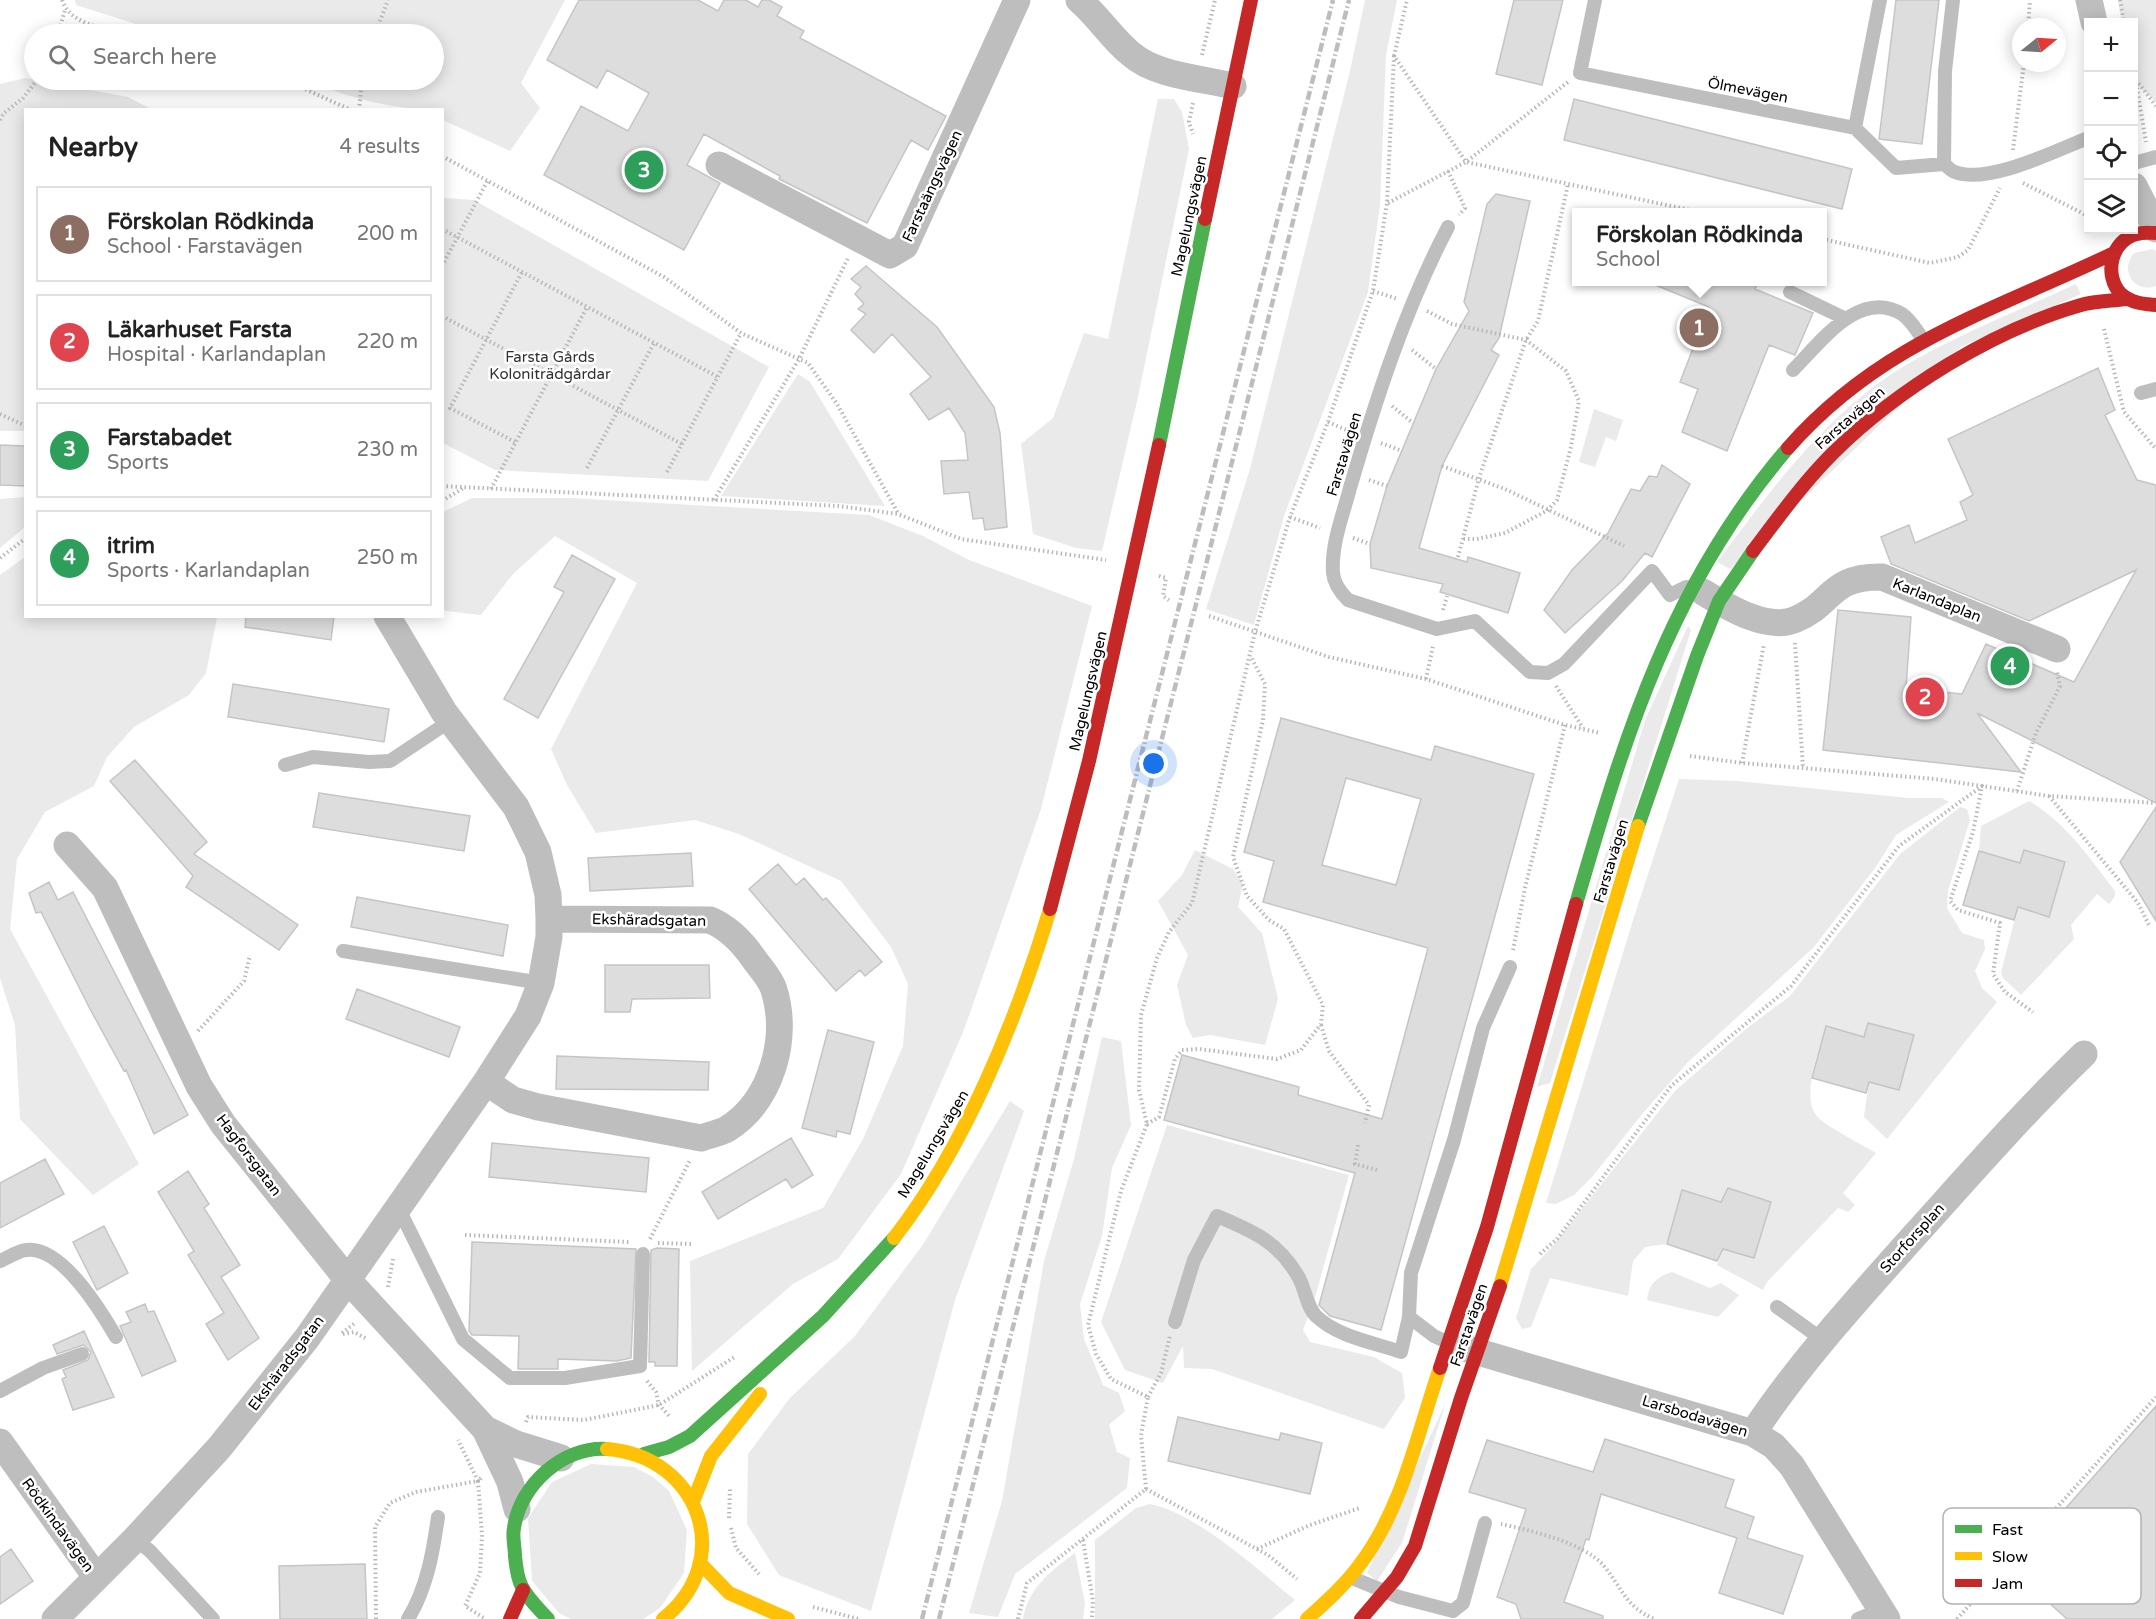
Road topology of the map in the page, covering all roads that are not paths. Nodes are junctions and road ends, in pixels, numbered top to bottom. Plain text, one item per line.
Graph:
1 (1017, 0) edge
2 (1251, 0) edge
3 (1595, 0) edge
4 (1880, 0) edge
5 (1953, 0) edge
6 (2089, 0) edge
7 (1093, 5) edge
8 (2093, 18) edge
9 (1233, 86) junction
10 (1855, 128) junction
11 (2084, 140) edge
12 (1944, 164) junction
13 (719, 165) dead end
14 (2138, 196) edge
15 (1448, 227) road end
16 (2156, 231) edge
17 (2118, 242) edge
18 (1790, 292) dead end
19 (2126, 299) junction
20 (2156, 305) edge
21 (2156, 310) edge
22 (1844, 318) junction
23 (1923, 339) junction
24 (1793, 370) dead end
25 (2156, 388) edge
26 (2141, 393) dead end
27 (1690, 585) junction
28 (1719, 602) junction
29 (388, 618) edge
30 (2056, 658) road end
31 (450, 720) junction
32 (285, 765) dead end
33 (67, 845) dead end
34 (549, 919) junction
35 (343, 951) dead end
36 (1510, 967) road end
37 (541, 982) junction
38 (2084, 1054) dead end
39 (486, 1082) junction
40 (398, 1207) junction
41 (645, 1249) road end
42 (0, 1262) edge
43 (347, 1279) junction
44 (1777, 1307) dead end
45 (1409, 1317) junction
46 (1175, 1322) road end
47 (811, 1329) junction
48 (116, 1337) dead end
49 (1823, 1340) junction
50 (1449, 1343) junction
51 (1478, 1352) junction
52 (82, 1354) dead end
53 (0, 1391) edge
54 (485, 1429) junction
55 (1754, 1433) junction
56 (0, 1442) edge
57 (644, 1454) junction
58 (561, 1458) junction
59 (693, 1502) junction
60 (516, 1509) junction
61 (438, 1517) dead end
62 (1485, 1523) road end
63 (135, 1539) junction
64 (701, 1564) junction
65 (96, 1577) junction
66 (1352, 1578) junction
67 (523, 1590) junction
68 (1386, 1593) junction
69 (667, 1616) edge
70 (1875, 1616) edge
71 (55, 1619) edge
72 (213, 1619) edge
73 (408, 1619) edge
74 (510, 1619) edge
75 (548, 1619) edge
76 (688, 1619) edge
77 (788, 1619) edge
78 (1307, 1619) edge
79 (1361, 1619) edge

1 - 13 street, Farstaängsvägen
2 - 9 street, Magelungsvägen
3 - 10 lane, Ölmevägen
4 - 10 lane
5 - 12 lane
6 - 8 street
7 - 9 street
9 - 47 street, Magelungsvägen
10 - 12 lane
11 - 12 lane
14 - 16 street
15 - 27 lane, Farstavägen
16 - 17 street, Farstavägen
17 - 19 street
17 - 23 street, Farstavägen
18 - 22 lane
19 - 20 street, Farstavägen
19 - 28 street, Farstavägen
20 - 21 lane
22 - 23 lane
22 - 24 lane
23 - 27 street, Farstavägen
25 - 26 lane
27 - 28 street, Karlandaplan
27 - 50 street, Farstavägen
28 - 30 street, Karlandaplan
28 - 51 street, Farstavägen
29 - 31 street, Ekshäradsgatan
31 - 32 lane
31 - 34 street, Ekshäradsgatan
33 - 43 street, Hagforsgatan
34 - 37 street, Ekshäradsgatan
34 - 39 street, Ekshäradsgatan
35 - 37 lane
36 - 45 lane
37 - 39 street, Ekshäradsgatan
38 - 49 street, Storforsplan
39 - 40 street, Ekshäradsgatan
40 - 41 lane
40 - 43 street, Ekshäradsgatan
42 - 48 lane
43 - 54 street, Hagforsgatan
43 - 63 street, Ekshäradsgatan
44 - 49 lane
45 - 46 lane
45 - 50 lane
47 - 57 street, Magelungsvägen
47 - 59 street, Magelungsvägen
49 - 55 street, Storforsplan
50 - 51 street, Larsbodavägen
50 - 66 street, Farstavägen
51 - 55 street, Larsbodavägen
51 - 68 street, Farstavägen
52 - 53 lane
54 - 58 street, Hagforsgatan
54 - 60 street, Hagforsgatan
55 - 70 street, Larsbodavägen
56 - 65 street, Rödkindavägen
57 - 58 street
57 - 59 street
58 - 60 street
59 - 64 street
60 - 67 street
61 - 73 lane
62 - 68 lane
63 - 65 street, Ekshäradsgatan
63 - 72 lane
64 - 69 street
64 - 77 street
65 - 71 street, Ekshäradsgatan
66 - 68 lane
66 - 78 street, Farstavägen
67 - 74 street
67 - 75 street
68 - 79 street, Farstavägen
69 - 76 street

